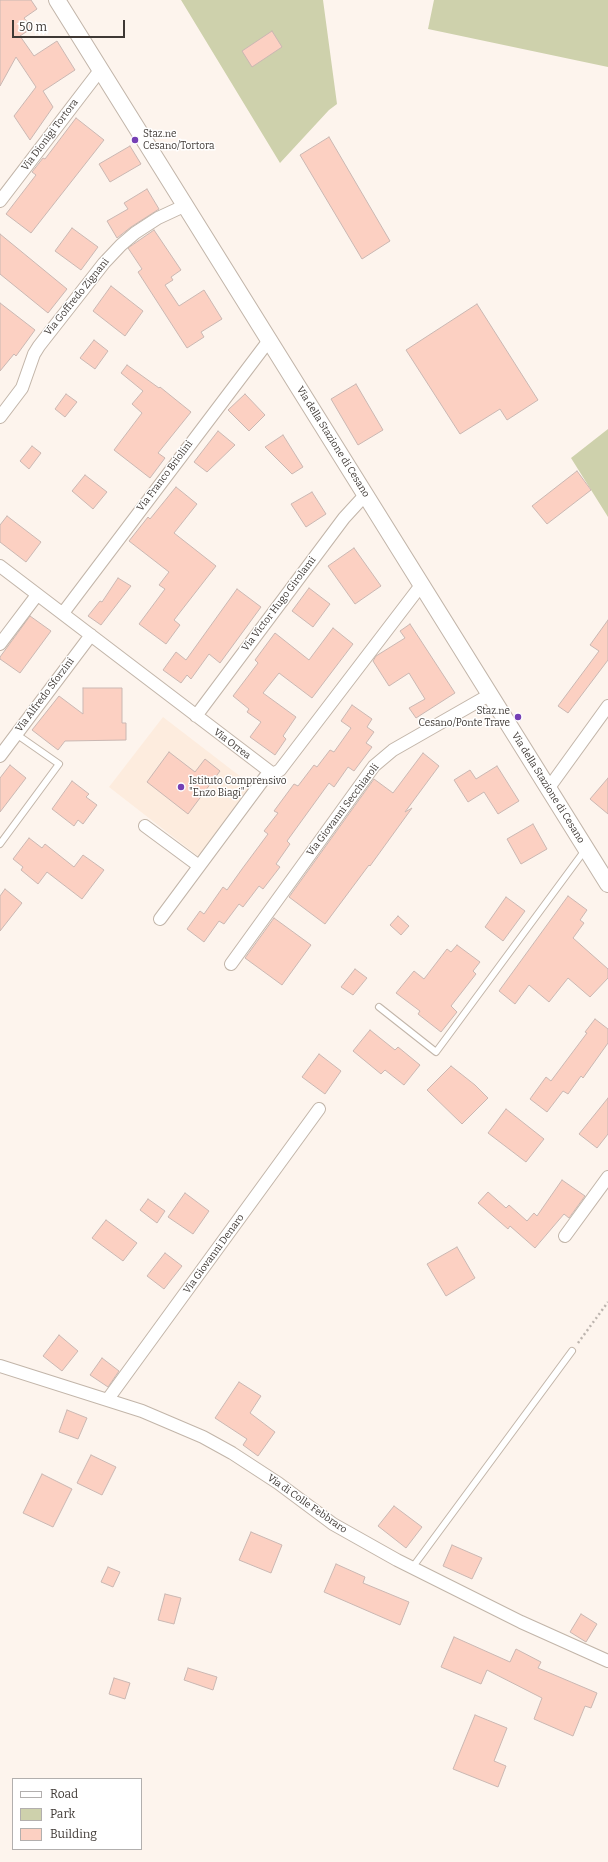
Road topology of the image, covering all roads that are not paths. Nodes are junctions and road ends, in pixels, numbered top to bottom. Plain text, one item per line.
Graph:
1 (57, 0) edge
2 (101, 68) junction
3 (0, 200) edge
4 (186, 205) junction
5 (270, 339) junction
6 (0, 417) edge
7 (366, 494) junction
8 (0, 566) edge
9 (422, 584) junction
10 (37, 595) junction
11 (63, 613) junction
12 (91, 635) junction
13 (0, 644) edge
14 (491, 694) junction
15 (608, 706) edge
16 (196, 716) junction
17 (16, 734) junction
18 (0, 756) edge
19 (269, 772) junction
20 (548, 788) junction
21 (145, 826) dead end
22 (0, 844) edge
23 (586, 849) junction
24 (199, 866) junction
25 (608, 884) edge
26 (160, 919) dead end
27 (231, 964) dead end
28 (380, 1007) dead end
29 (319, 1109) dead end
30 (608, 1177) edge
31 (566, 1236) dead end
32 (572, 1351) road end
33 (0, 1366) edge
34 (108, 1399) junction
35 (412, 1568) junction
36 (608, 1661) edge

1 - 2 street, Via della Stazione di Cesano
2 - 3 street, Via Dionigi Tortora
2 - 4 street, Via della Stazione di Cesano
4 - 5 street, Via della Stazione di Cesano
4 - 6 street, Via Goffredo Zignani
5 - 7 street, Via della Stazione di Cesano
5 - 11 street, Via Franco Briolini
7 - 9 street, Via della Stazione di Cesano
7 - 16 street, Via Victor Hugo Girolami
8 - 10 street, Via Orrea
9 - 14 street, Via della Stazione di Cesano
9 - 19 street
10 - 11 street, Via Orrea
10 - 13 street
11 - 12 street, Via Orrea
12 - 16 street, Via Orrea
12 - 17 street, Via Alfredo Sforzini
14 - 20 street, Via della Stazione di Cesano
14 - 27 street, Via Giovanni Secchiaroli
15 - 20 street
16 - 19 street, Via Orrea
17 - 18 street, Via Alfredo Sforzini
17 - 22 lane
19 - 24 street
20 - 23 street, Via della Stazione di Cesano
21 - 24 street
23 - 25 street, Via della Stazione di Cesano
23 - 28 lane
24 - 26 street
29 - 34 street, Via Giovanni Denaro
30 - 31 street
32 - 35 lane
33 - 34 street, Via di Colle Febbraro
34 - 35 street, Via di Colle Febbraro
35 - 36 street, Via di Colle Febbraro

